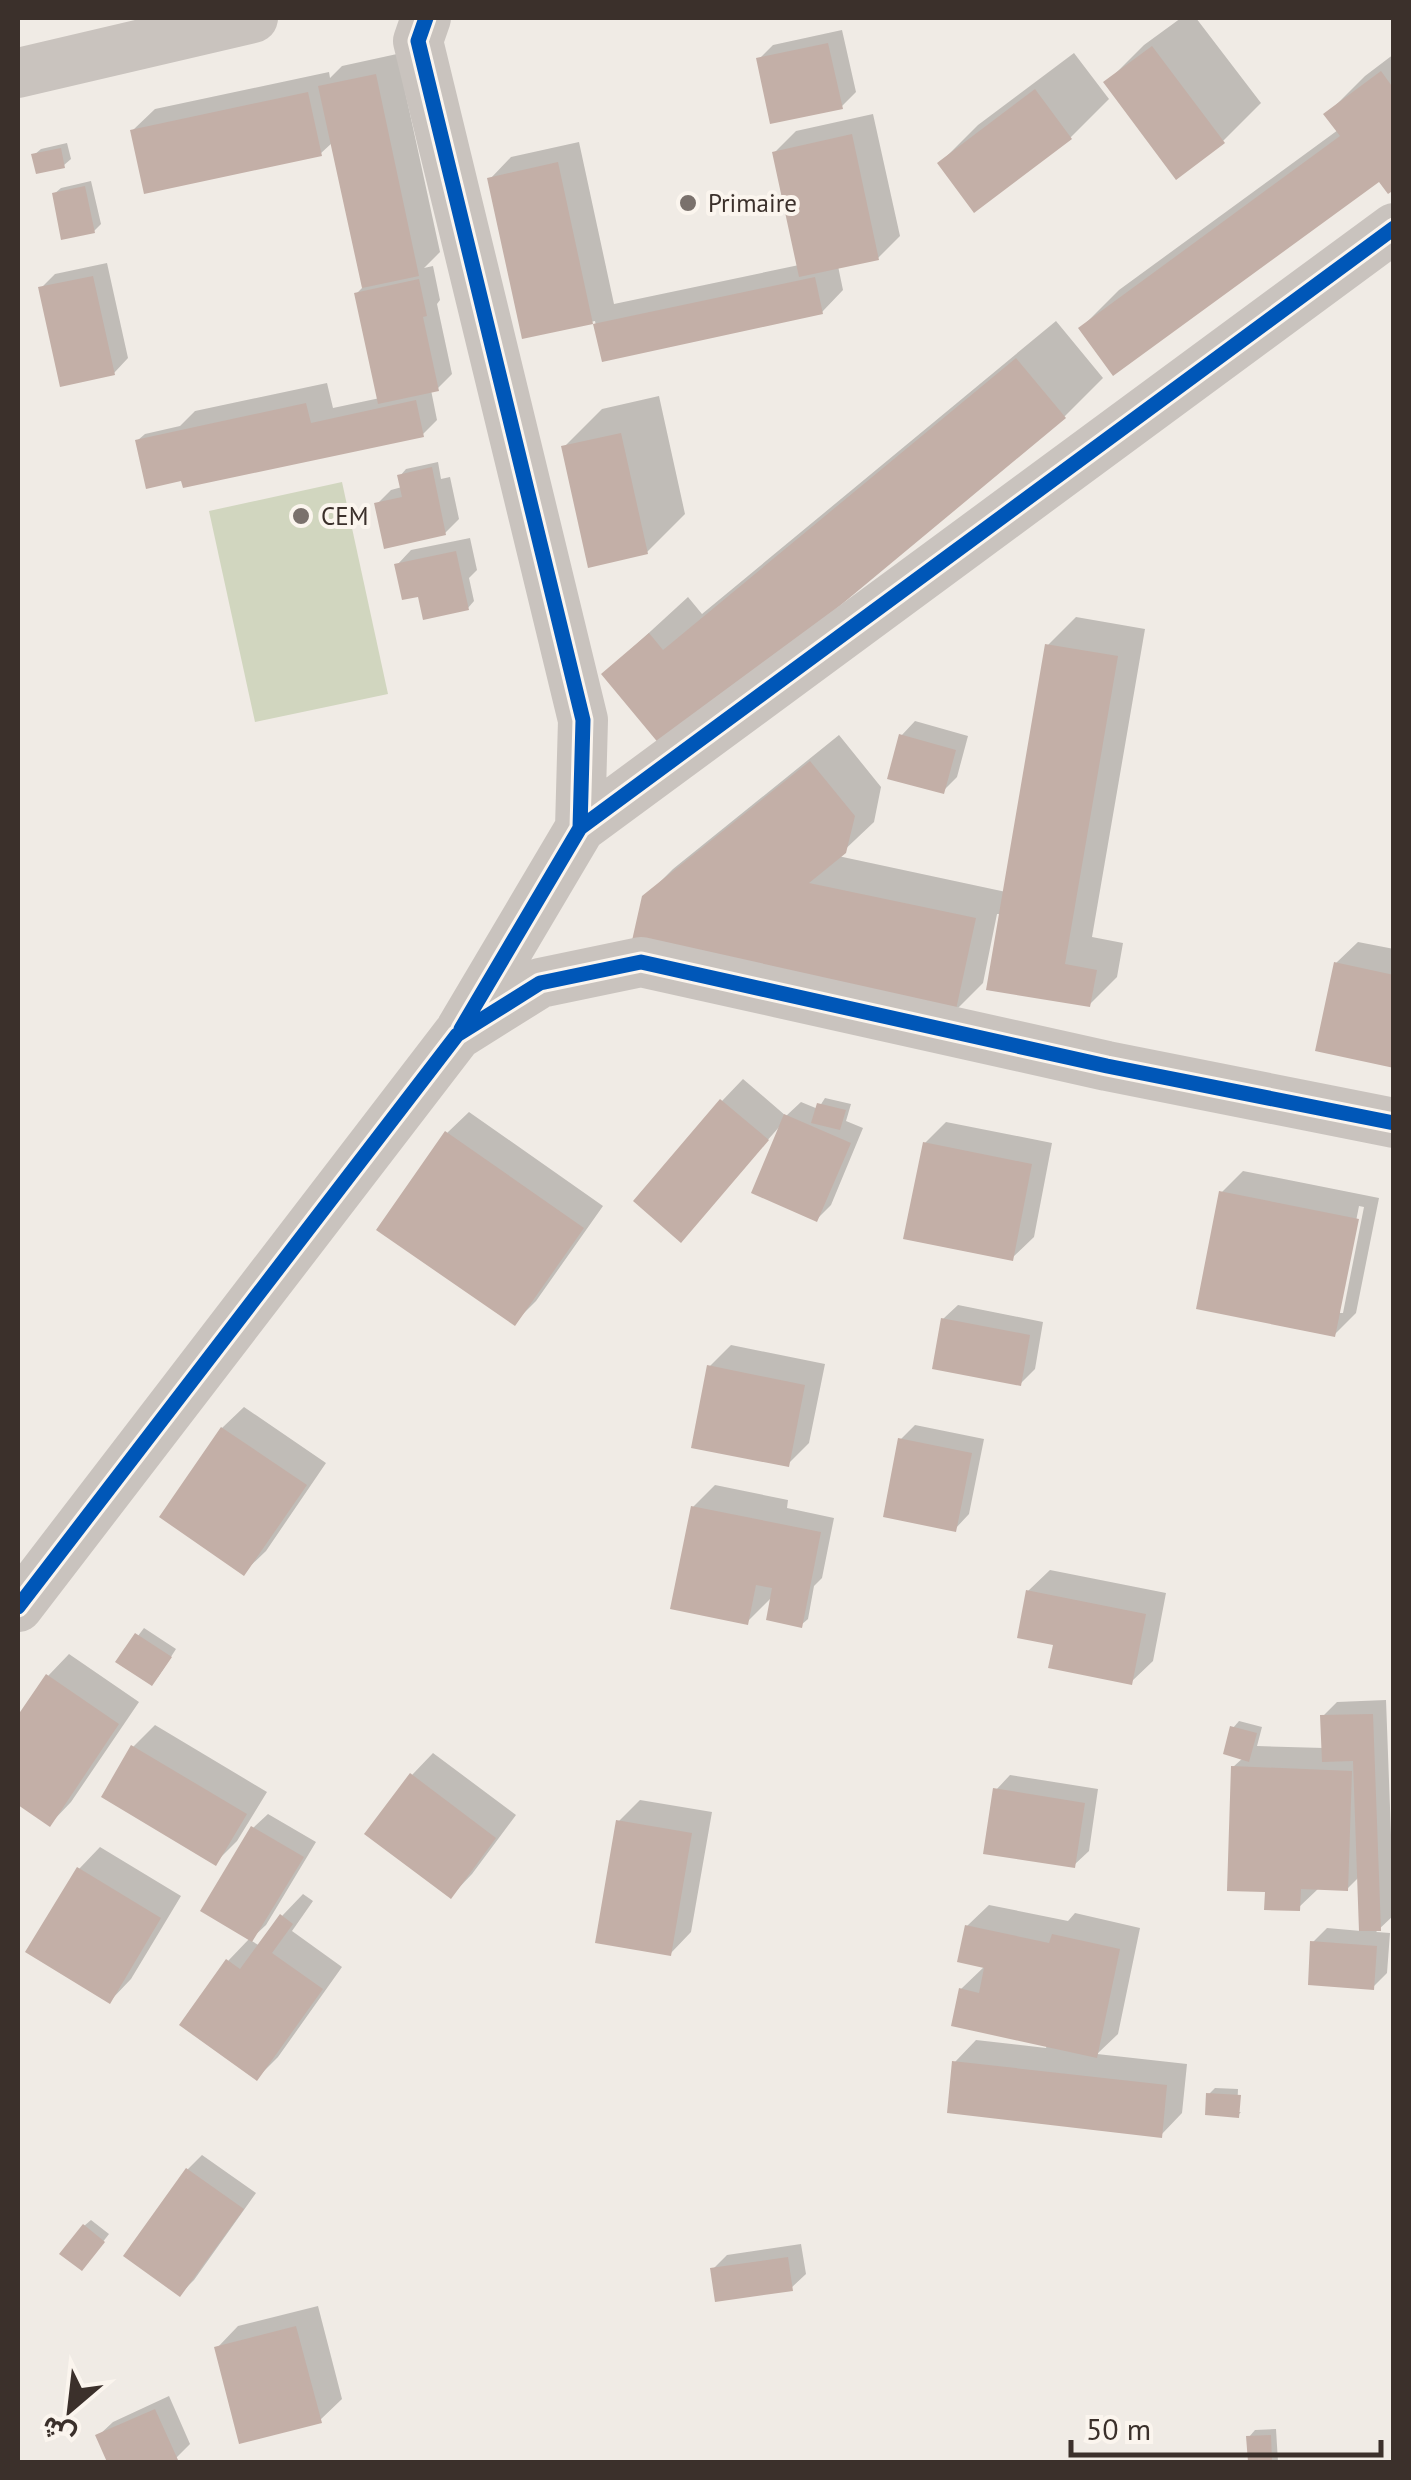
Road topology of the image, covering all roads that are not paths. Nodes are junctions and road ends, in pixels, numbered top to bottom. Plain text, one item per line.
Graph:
1 (253, 18) edge
2 (426, 18) edge
3 (18, 72) edge
4 (1394, 228) edge
5 (580, 828) junction
6 (457, 1035) junction
7 (1394, 1123) edge
8 (18, 1608) edge

1 - 3 street
2 - 5 street
4 - 5 street
5 - 6 street
6 - 7 street
6 - 8 street

